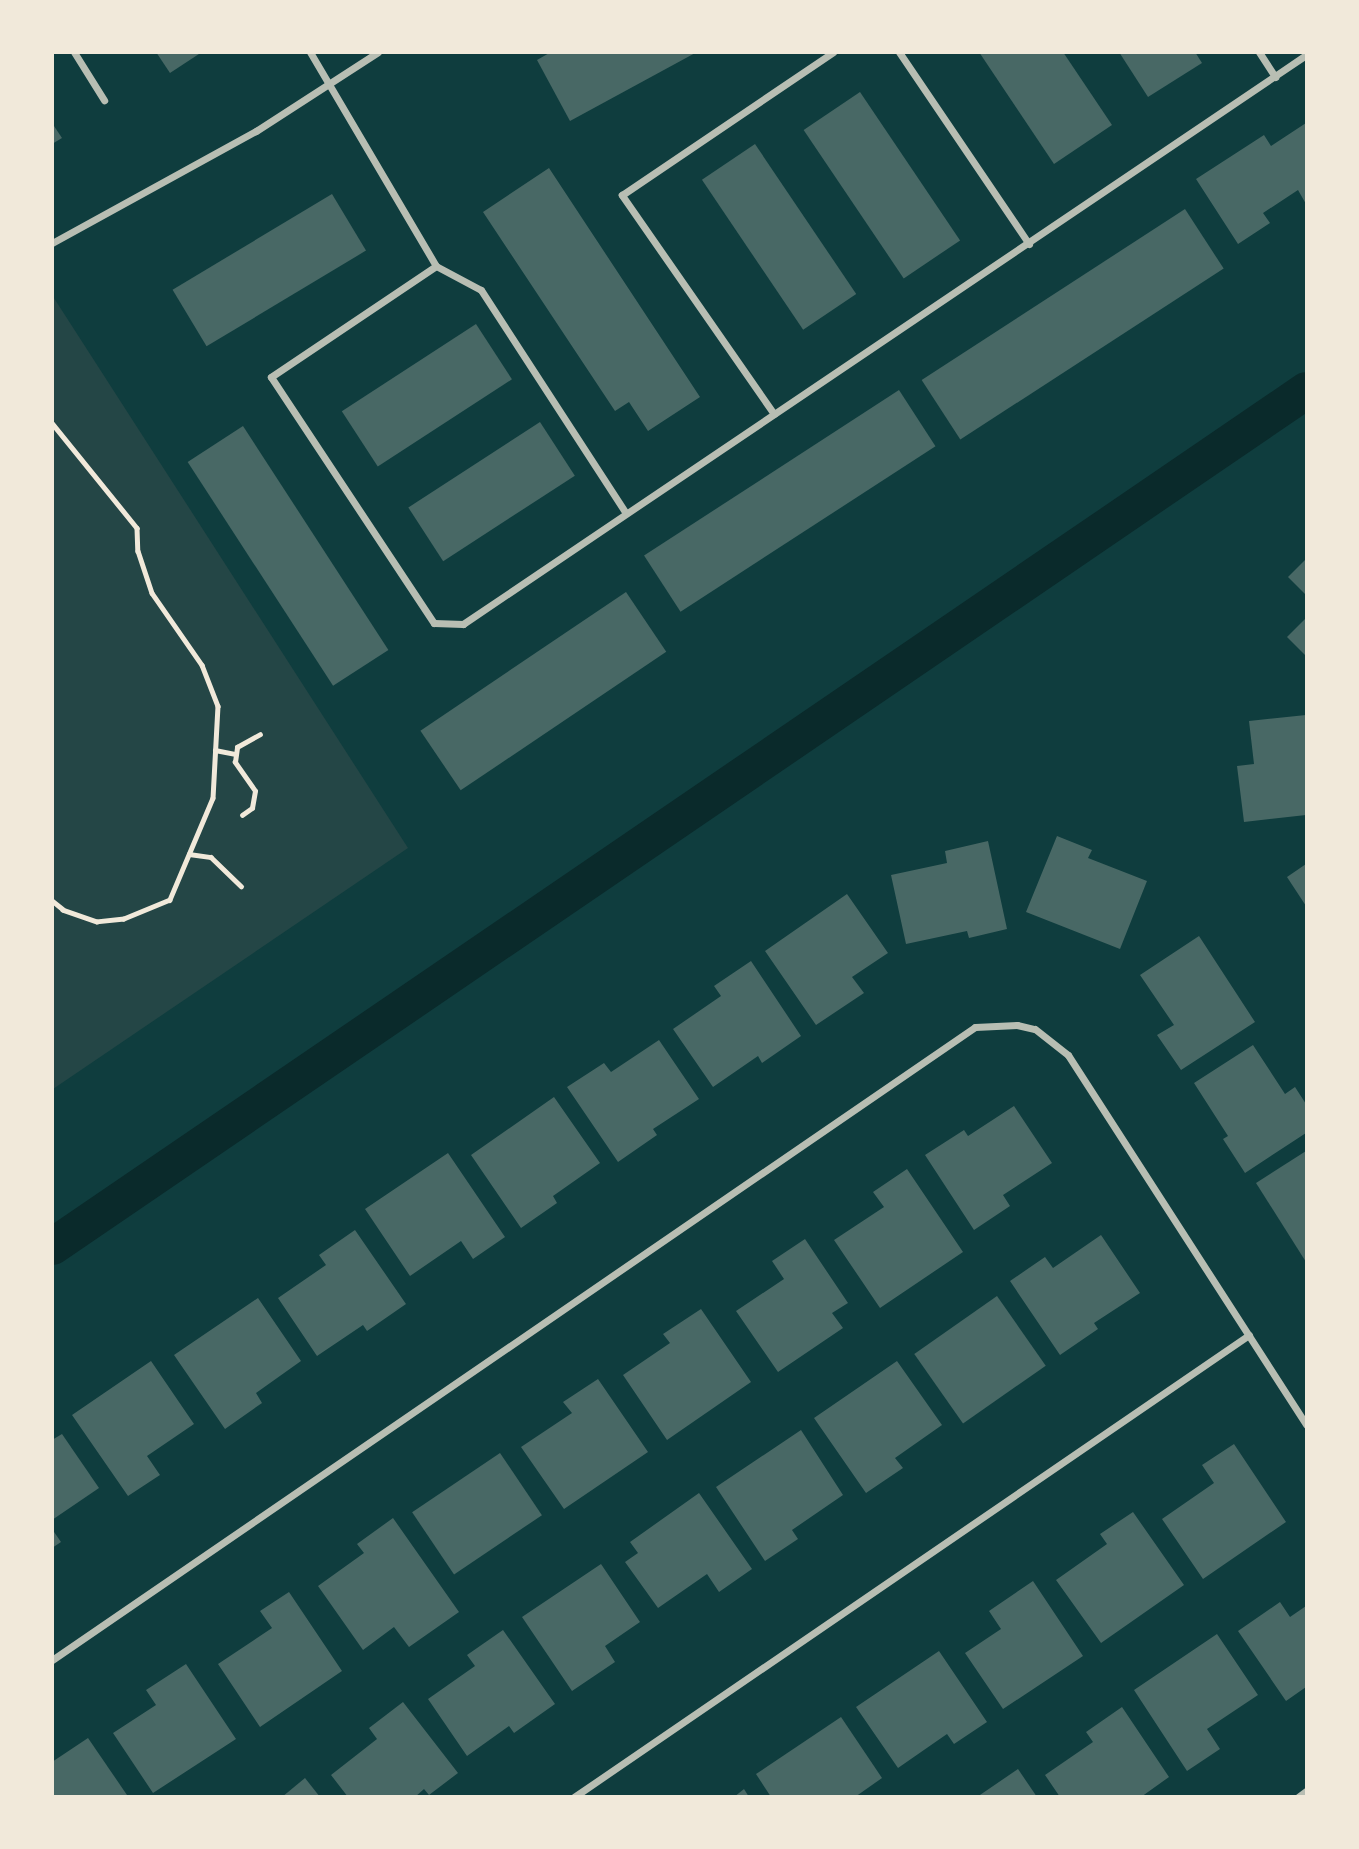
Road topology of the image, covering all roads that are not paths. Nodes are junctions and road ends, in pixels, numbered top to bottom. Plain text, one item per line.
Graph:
1 (74, 52) edge
2 (310, 52) edge
3 (378, 52) edge
4 (833, 52) edge
5 (900, 52) edge
6 (1259, 52) edge
7 (1307, 55) edge
8 (1275, 77) junction
9 (329, 82) junction
10 (104, 100) dead end
11 (52, 243) edge
12 (1029, 244) junction
13 (436, 266) junction
14 (774, 414) junction
15 (625, 512) junction
16 (1249, 1335) junction
17 (1307, 1425) edge
18 (52, 1660) edge
19 (1307, 1791) edge
20 (574, 1797) edge
21 (1298, 1797) edge

1 - 10 street
2 - 9 street
3 - 9 street
4 - 14 street
5 - 12 street
6 - 8 street
7 - 8 street
8 - 12 street
9 - 11 street
9 - 13 street
12 - 14 street
13 - 15 street
13 - 15 street
14 - 15 street
16 - 17 street
16 - 18 street
16 - 20 street
19 - 21 street

